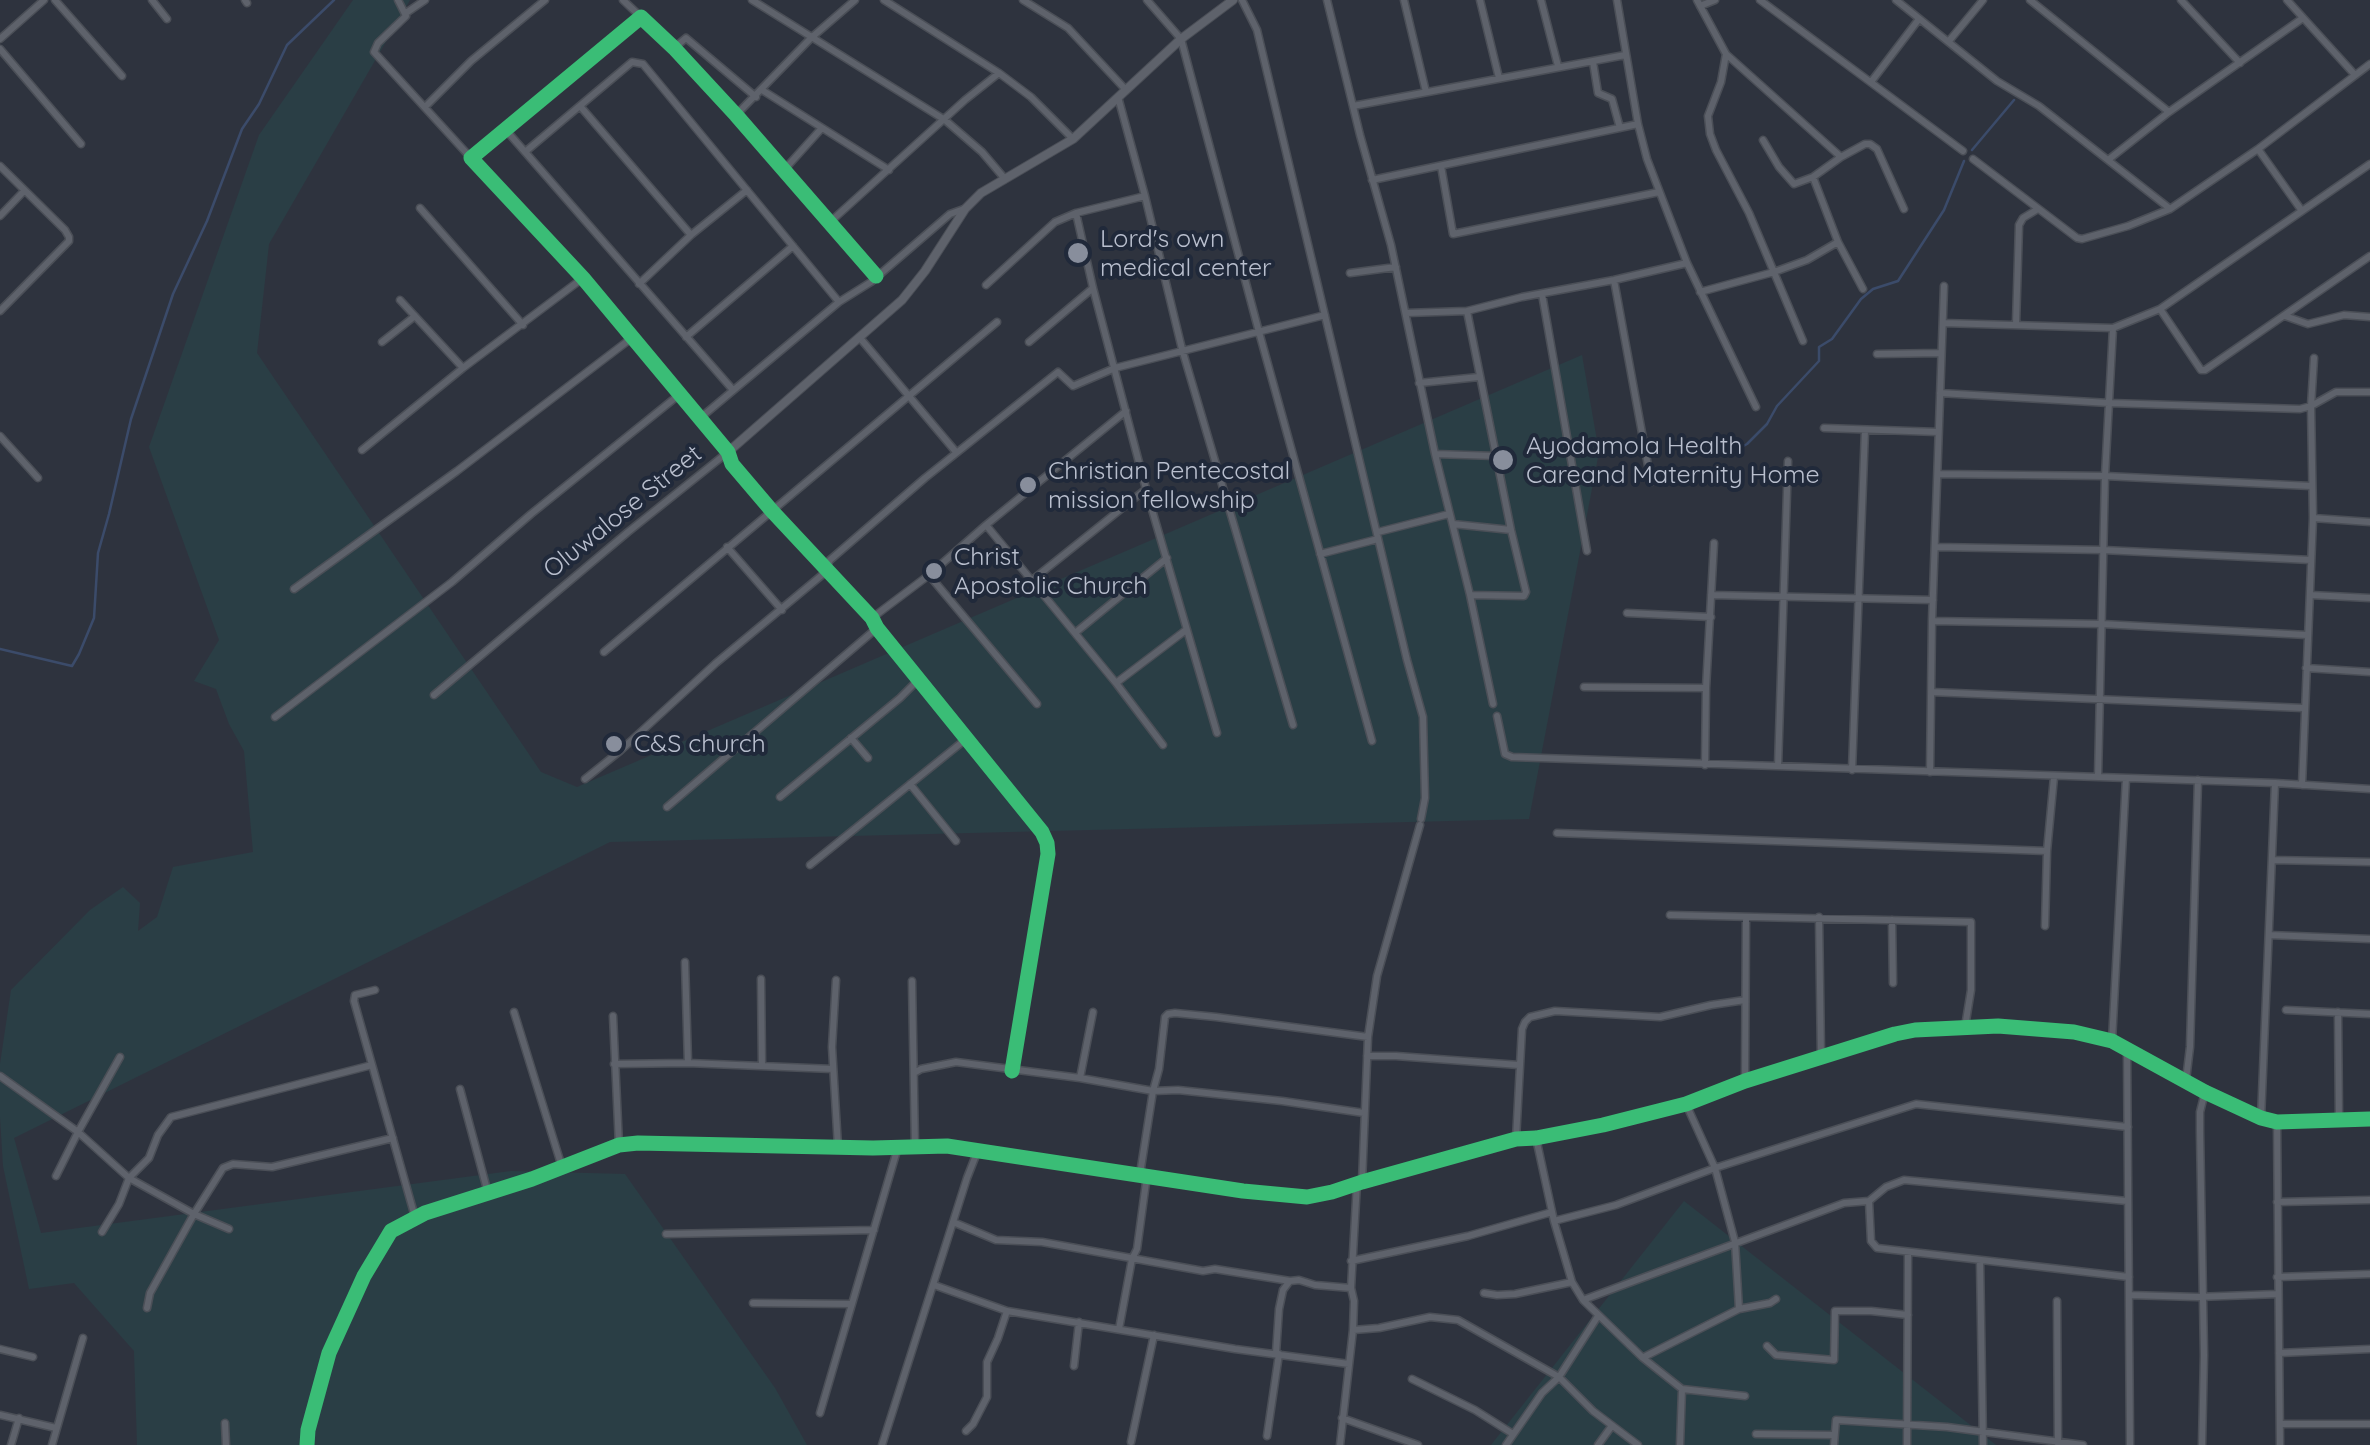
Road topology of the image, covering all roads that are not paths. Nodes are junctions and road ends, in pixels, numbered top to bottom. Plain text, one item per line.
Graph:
1 (44, 0) edge
2 (55, 0) edge
3 (152, 0) edge
4 (398, 0) edge
5 (425, 0) edge
6 (545, 0) edge
7 (623, 0) edge
8 (752, 0) edge
9 (855, 0) edge
10 (884, 0) edge
11 (1023, 0) edge
12 (1146, 0) edge
13 (1233, 0) edge
14 (1242, 0) edge
15 (1327, 0) edge
16 (1404, 0) edge
17 (1480, 0) edge
18 (1541, 0) edge
19 (1617, 0) edge
20 (1715, 0) edge
21 (1760, 0) edge
22 (1896, 0) edge
23 (1981, 0) edge
24 (2030, 0) edge
25 (2182, 0) edge
26 (2288, 0) edge
27 (1698, 3) edge
28 (406, 13) junction
29 (641, 17) junction
30 (167, 18) dead end
31 (2303, 18) junction
32 (1919, 19) junction
33 (811, 38) junction
34 (0, 39) edge
35 (1182, 40) junction
36 (1949, 41) junction
37 (0, 48) edge
38 (674, 48) junction
39 (1726, 54) junction
40 (1625, 55) junction
41 (1593, 62) junction
42 (2240, 63) junction
43 (2370, 64) edge
44 (1558, 66) junction
45 (999, 73) junction
46 (2355, 75) junction
47 (122, 76) dead end
48 (1499, 78) junction
49 (1871, 82) junction
50 (1126, 90) junction
51 (1426, 92) junction
52 (759, 93) junction
53 (1118, 97) junction
54 (580, 106) junction
55 (1354, 106) junction
56 (425, 108) junction
57 (2169, 112) junction
58 (736, 115) junction
59 (945, 120) junction
60 (1638, 124) junction
61 (505, 128) junction
62 (1620, 128) junction
63 (821, 129) junction
64 (1073, 139) junction
65 (1763, 140) dead end
66 (82, 144) dead end
67 (2258, 149) junction
68 (1963, 151) dead end
69 (525, 152) junction
70 (1841, 157) junction
71 (470, 158) junction
72 (1973, 159) dead end
73 (2108, 160) junction
74 (2370, 164) edge
75 (0, 166) edge
76 (1441, 166) junction
77 (784, 170) junction
78 (890, 170) junction
79 (1812, 177) junction
80 (1006, 180) junction
81 (1372, 180) junction
82 (747, 190) junction
83 (24, 192) junction
84 (1659, 192) junction
85 (1145, 196) junction
86 (420, 208) dead end
87 (965, 208) junction
88 (2170, 208) junction
89 (1904, 209) dead end
90 (2038, 209) junction
91 (2302, 211) junction
92 (1076, 213) junction
93 (0, 216) edge
94 (829, 223) junction
95 (691, 235) junction
96 (1838, 242) junction
97 (793, 246) junction
98 (2370, 256) edge
99 (1687, 263) junction
100 (1396, 266) junction
101 (1774, 272) junction
102 (1350, 273) dead end
103 (876, 276) junction
104 (583, 278) junction
105 (1614, 280) junction
106 (639, 284) junction
107 (986, 285) dead end
108 (1944, 286) dead end
109 (1093, 288) junction
110 (1863, 288) dead end
111 (1700, 292) junction
112 (1542, 294) junction
113 (400, 300) dead end
114 (839, 302) junction
115 (2160, 309) junction
116 (1468, 311) junction
117 (0, 312) edge
118 (1406, 313) junction
119 (1325, 315) junction
120 (415, 316) junction
121 (2285, 316) junction
122 (2370, 317) edge
123 (998, 322) dead end
124 (1944, 323) junction
125 (2016, 324) junction
126 (522, 325) junction
127 (2113, 328) junction
128 (1259, 332) junction
129 (633, 337) junction
130 (686, 337) junction
131 (860, 338) junction
132 (1803, 341) dead end
133 (382, 342) dead end
134 (1029, 342) dead end
135 (1182, 349) junction
136 (1877, 354) dead end
137 (1941, 354) junction
138 (2314, 358) dead end
139 (463, 368) junction
140 (1115, 368) junction
141 (1479, 377) junction
142 (1419, 383) junction
143 (2314, 386) junction
144 (732, 390) junction
145 (2336, 392) junction
146 (2370, 392) edge
147 (1940, 393) junction
148 (680, 394) junction
149 (910, 396) junction
150 (2109, 403) junction
151 (2311, 406) junction
152 (1756, 407) dead end
153 (1126, 411) junction
154 (698, 419) junction
155 (1824, 428) dead end
156 (1864, 430) junction
157 (1938, 432) junction
158 (0, 436) edge
159 (362, 450) dead end
160 (728, 452) junction
161 (956, 452) junction
162 (1434, 454) junction
163 (1496, 456) junction
164 (1788, 461) dead end
165 (1938, 474) junction
166 (2105, 476) junction
167 (38, 478) dead end
168 (1651, 482) dead end
169 (2311, 486) junction
170 (1146, 489) junction
171 (772, 511) junction
172 (1449, 514) junction
173 (2313, 518) junction
174 (2370, 522) edge
175 (1452, 524) junction
176 (986, 525) junction
177 (1511, 530) junction
178 (1378, 536) junction
179 (1714, 543) dead end
180 (727, 547) junction
181 (1936, 547) junction
182 (2103, 550) junction
183 (1587, 551) dead end
184 (1320, 554) junction
185 (1167, 558) junction
186 (2311, 560) junction
187 (826, 568) junction
188 (929, 576) junction
189 (1031, 581) junction
190 (294, 589) dead end
191 (1711, 595) junction
192 (2310, 595) junction
193 (1470, 596) junction
194 (1782, 596) junction
195 (2370, 598) edge
196 (1858, 599) junction
197 (1933, 600) junction
198 (782, 610) junction
199 (1627, 613) dead end
200 (1710, 617) junction
201 (872, 618) junction
202 (1932, 621) junction
203 (2102, 624) junction
204 (877, 628) junction
205 (1186, 630) junction
206 (1075, 634) junction
207 (2307, 635) junction
208 (604, 652) dead end
209 (2306, 668) junction
210 (2370, 672) edge
211 (918, 679) junction
212 (1116, 683) junction
213 (1584, 686) dead end
214 (1706, 688) junction
215 (1931, 692) junction
216 (434, 695) dead end
217 (2099, 700) junction
218 (1037, 704) dead end
219 (1493, 704) dead end
220 (2304, 708) junction
221 (1497, 716) dead end
222 (276, 717) dead end
223 (1293, 726) dead end
224 (1216, 733) dead end
225 (851, 738) junction
226 (966, 739) junction
227 (1372, 741) dead end
228 (1163, 745) dead end
229 (868, 758) dead end
230 (1705, 765) junction
231 (1778, 766) junction
232 (1852, 770) junction
233 (1930, 772) junction
234 (2054, 777) junction
235 (2098, 777) junction
236 (2126, 778) junction
237 (584, 780) dead end
238 (2198, 780) junction
239 (2274, 783) junction
240 (910, 784) junction
241 (2302, 784) junction
242 (2370, 789) edge
243 (780, 796) dead end
244 (667, 807) dead end
245 (1557, 833) dead end
246 (956, 840) dead end
247 (2047, 851) junction
248 (2272, 860) junction
249 (2370, 862) edge
250 (810, 865) dead end
251 (1670, 915) dead end
252 (1746, 917) junction
253 (1819, 917) junction
254 (1892, 920) junction
255 (2045, 926) dead end
256 (2268, 935) junction
257 (2370, 939) edge
258 (685, 962) dead end
259 (762, 979) dead end
260 (836, 980) dead end
261 (912, 981) dead end
262 (1893, 983) dead end
263 (375, 990) dead end
264 (1745, 1000) junction
265 (2286, 1010) dead end
266 (514, 1012) dead end
267 (1093, 1012) dead end
268 (2338, 1012) junction
269 (2370, 1014) edge
270 (613, 1016) dead end
271 (1965, 1027) junction
272 (1368, 1037) junction
273 (2112, 1041) junction
274 (2127, 1049) junction
275 (1367, 1056) junction
276 (120, 1057) dead end
277 (1821, 1057) junction
278 (688, 1063) junction
279 (614, 1064) junction
280 (372, 1065) junction
281 (1520, 1065) junction
282 (762, 1066) junction
283 (833, 1069) junction
284 (1012, 1070) junction
285 (914, 1073) junction
286 (0, 1076) edge
287 (1080, 1078) junction
288 (2186, 1080) junction
289 (1745, 1081) junction
290 (460, 1089) dead end
291 (1153, 1090) junction
292 (2205, 1092) junction
293 (1686, 1104) junction
294 (1364, 1113) junction
295 (2261, 1118) junction
296 (2370, 1119) edge
297 (2339, 1121) junction
298 (2276, 1122) junction
299 (2128, 1127) junction
300 (78, 1132) junction
301 (392, 1138) junction
302 (1516, 1138) junction
303 (1536, 1138) junction
304 (619, 1145) junction
305 (915, 1146) junction
306 (838, 1147) junction
307 (898, 1147) junction
308 (978, 1150) junction
309 (562, 1167) junction
310 (1716, 1168) junction
311 (1144, 1175) junction
312 (56, 1176) dead end
313 (129, 1178) junction
314 (1360, 1182) junction
315 (488, 1194) junction
316 (2370, 1200) edge
317 (1869, 1201) junction
318 (2127, 1201) junction
319 (2277, 1202) junction
320 (194, 1214) junction
321 (1553, 1216) junction
322 (415, 1217) junction
323 (952, 1222) junction
324 (229, 1229) dead end
325 (874, 1230) junction
326 (102, 1232) dead end
327 (666, 1234) dead end
328 (1735, 1242) junction
329 (1908, 1252) junction
330 (1132, 1259) junction
331 (1980, 1260) junction
332 (1352, 1261) junction
333 (2370, 1274) edge
334 (2129, 1277) junction
335 (2278, 1277) junction
336 (1290, 1281) junction
337 (1572, 1282) junction
338 (934, 1285) junction
339 (1350, 1288) junction
340 (1484, 1293) dead end
341 (2278, 1294) junction
342 (2129, 1295) junction
343 (2202, 1296) junction
344 (1776, 1299) dead end
345 (1583, 1300) junction
346 (2057, 1301) dead end
347 (753, 1303) dead end
348 (852, 1304) junction
349 (147, 1308) dead end
350 (1738, 1309) junction
351 (1007, 1311) junction
352 (1908, 1315) junction
353 (1598, 1316) junction
354 (1079, 1322) junction
355 (1119, 1329) junction
356 (1352, 1330) junction
357 (1154, 1334) junction
358 (83, 1338) dead end
359 (1767, 1346) dead end
360 (0, 1349) edge
361 (2370, 1349) edge
362 (2280, 1353) junction
363 (1277, 1354) junction
364 (33, 1358) dead end
365 (1643, 1358) junction
366 (1349, 1364) junction
367 (1074, 1366) dead end
368 (1559, 1377) junction
369 (1412, 1379) dead end
370 (1682, 1389) junction
371 (1745, 1396) dead end
372 (820, 1413) dead end
373 (0, 1415) edge
374 (19, 1418) junction
375 (1342, 1418) junction
376 (225, 1424) dead end
377 (1906, 1424) junction
378 (2280, 1424) junction
379 (2370, 1424) edge
380 (1611, 1427) junction
381 (56, 1428) junction
382 (966, 1432) dead end
383 (1983, 1432) junction
384 (1513, 1434) junction
385 (1756, 1434) dead end
386 (1834, 1435) junction
387 (1267, 1436) dead end
388 (1131, 1442) dead end
389 (2058, 1443) edge
390 (1413, 1444) edge
391 (12, 1445) edge
392 (52, 1445) edge
393 (226, 1445) edge
394 (307, 1445) edge
395 (882, 1445) edge
396 (1340, 1445) edge
397 (1506, 1445) edge
398 (1598, 1445) edge
399 (1638, 1445) edge
400 (1680, 1445) edge
401 (1834, 1445) edge
402 (1907, 1445) edge
403 (1983, 1445) edge
404 (2083, 1445) edge
405 (2128, 1445) edge
406 (2202, 1445) edge
407 (2280, 1445) edge

1 - 34 street
2 - 47 street
3 - 30 street
4 - 28 street
5 - 28 street
6 - 56 street
7 - 29 street
8 - 33 street
9 - 33 street
10 - 45 street
11 - 50 street
12 - 35 street
13 - 35 street, Oluwalose Street
14 - 119 street
15 - 55 street
16 - 51 street
17 - 48 street
18 - 44 street
19 - 40 street
20 - 27 street
21 - 49 street
22 - 32 street
23 - 36 street
24 - 57 street
25 - 42 street
26 - 31 street
27 - 39 street
28 - 56 street
29 - 38 street
29 - 61 street
31 - 42 street
31 - 46 street
32 - 36 street
32 - 49 street
33 - 52 street
33 - 59 street
35 - 50 street, Oluwalose Street
35 - 128 street
36 - 73 street
37 - 66 street
38 - 52 street
38 - 58 street
39 - 70 street
39 - 101 street
40 - 41 street
40 - 60 street
41 - 44 street
41 - 62 street
42 - 57 street
43 - 46 street
44 - 48 street
45 - 59 street
45 - 64 street
46 - 67 street
48 - 51 street
49 - 68 street
50 - 53 street, Oluwalose Street
51 - 55 street
52 - 58 street
52 - 63 street
53 - 64 street, Oluwalose Street
53 - 85 street
54 - 69 street
54 - 82 street
54 - 95 street
55 - 81 street
56 - 71 street
57 - 73 street
58 - 77 street
59 - 78 street
59 - 80 street
60 - 62 street
60 - 84 street
61 - 69 street
61 - 71 street
62 - 76 street
63 - 77 street
63 - 78 street
64 - 80 street, Oluwalose Street
65 - 79 street
67 - 88 street
67 - 91 street
69 - 106 street
70 - 79 street
70 - 89 street
71 - 104 street
72 - 90 street
73 - 88 street
74 - 91 street
75 - 83 street
76 - 81 street
76 - 84 street
77 - 94 street
78 - 94 street
79 - 96 street
80 - 87 street, Oluwalose Street
81 - 100 street
82 - 95 street
82 - 97 street
83 - 93 street
83 - 117 street
84 - 99 street
85 - 92 street
85 - 135 street
86 - 126 street
87 - 103 street
87 - 131 street, Oluwalose Street
88 - 90 street
90 - 125 street
91 - 115 street
92 - 107 street
92 - 109 street
94 - 103 street
95 - 106 street
96 - 101 street
96 - 110 street
97 - 114 street
97 - 130 street
98 - 121 street
99 - 105 street
99 - 111 street
100 - 102 street
100 - 118 street
101 - 111 street
101 - 132 street
103 - 114 street
104 - 126 street
104 - 129 street
105 - 112 street
105 - 168 street
106 - 130 street
108 - 124 street
109 - 134 street
109 - 140 street
111 - 152 street
112 - 116 street
112 - 183 street
113 - 120 street
114 - 144 street
115 - 121 street
115 - 127 street
116 - 118 street
116 - 141 street
118 - 142 street
119 - 128 street
119 - 178 street
120 - 133 street
120 - 139 street
121 - 122 street
123 - 149 street
124 - 125 street
124 - 137 street
125 - 127 street
126 - 139 street
127 - 150 street
128 - 135 street
128 - 184 street
129 - 148 street
129 - 190 street
130 - 144 street
131 - 149 street
131 - 160 street, Oluwalose Street
135 - 140 street
135 - 223 street
136 - 137 street
137 - 147 street
138 - 143 street
139 - 159 street
140 - 153 street
140 - 161 street
141 - 142 street
141 - 163 street
142 - 162 street
143 - 145 street
143 - 151 street
144 - 154 street
145 - 146 street
145 - 151 street
147 - 150 street
147 - 157 street
148 - 154 street
148 - 222 street
149 - 161 street
149 - 171 street
150 - 151 street
150 - 166 street
151 - 169 street
153 - 170 street
153 - 176 street
154 - 160 street
155 - 156 street
156 - 157 street
156 - 196 street
157 - 165 street
158 - 167 street
160 - 171 street
160 - 216 street, Oluwalose Street
161 - 187 street
162 - 163 street
162 - 172 street
163 - 177 street
164 - 194 street
165 - 166 street
165 - 181 street
166 - 169 street
166 - 182 street
169 - 173 street
170 - 185 street
170 - 189 street
171 - 180 street
171 - 187 street
172 - 175 street
172 - 178 street
173 - 174 street
173 - 186 street
175 - 177 street
175 - 193 street
176 - 188 street
176 - 189 street
177 - 193 street
178 - 184 street
178 - 272 street
179 - 191 street
180 - 198 street
180 - 208 street
181 - 182 street
181 - 197 street
182 - 186 street
182 - 203 street
184 - 227 street
185 - 205 street
185 - 206 street
186 - 192 street
187 - 198 street
187 - 201 street
188 - 201 street
188 - 218 street
189 - 206 street
191 - 194 street
191 - 200 street
192 - 195 street
192 - 207 street
193 - 219 street
194 - 196 street
194 - 231 street
196 - 197 street
196 - 232 street
197 - 202 street
198 - 237 street
199 - 200 street
200 - 214 street
201 - 204 street
202 - 203 street
202 - 215 street
203 - 207 street
203 - 217 street
204 - 211 street
204 - 244 street
205 - 212 street
205 - 224 street
206 - 212 street
207 - 209 street
209 - 210 street
209 - 220 street
211 - 225 street
211 - 226 street
212 - 228 street
213 - 214 street
214 - 230 street
215 - 217 street
215 - 233 street
217 - 220 street
217 - 235 street
220 - 241 street
221 - 230 street
225 - 229 street
225 - 243 street
226 - 240 street
226 - 284 street
230 - 231 street
231 - 232 street
232 - 233 street
233 - 234 street
234 - 235 street
234 - 247 street
235 - 236 street
236 - 238 street
236 - 273 street
238 - 239 street
238 - 288 street
239 - 241 street
239 - 248 street
240 - 246 street
240 - 250 street
241 - 242 street
245 - 247 street
247 - 255 street
248 - 249 street
248 - 256 street
251 - 252 street
252 - 253 street
252 - 264 street
253 - 254 street
253 - 277 street
254 - 262 street
254 - 271 street
256 - 257 street
256 - 295 street
258 - 278 street
259 - 282 street
260 - 283 street
261 - 285 street
263 - 280 street
264 - 281 street
264 - 289 street
265 - 268 street
266 - 309 street
267 - 287 street
268 - 269 street
268 - 297 street
270 - 279 street
271 - 273 street
271 - 277 street
272 - 275 street
272 - 291 street
273 - 274 street
274 - 288 street
274 - 299 street
275 - 281 street
275 - 294 street
276 - 300 street
277 - 289 street
278 - 279 street
278 - 282 street
279 - 304 street
280 - 301 street
280 - 313 street
281 - 302 street
282 - 283 street
283 - 306 street
284 - 285 street
284 - 287 street
285 - 305 street
286 - 300 street
287 - 291 street
288 - 292 street
289 - 293 street
290 - 315 street
291 - 294 street
291 - 311 street
292 - 295 street
292 - 343 street
293 - 303 street
293 - 310 street
294 - 314 street
295 - 298 street
296 - 297 street
297 - 298 street
298 - 319 street
299 - 310 street
299 - 318 street
300 - 312 street
300 - 313 street
301 - 320 street
301 - 322 street
302 - 303 street
302 - 314 street
303 - 321 street
304 - 306 street
304 - 309 street
305 - 307 street
305 - 308 street
306 - 307 street
307 - 325 street
308 - 311 street
308 - 323 street
309 - 315 street
310 - 321 street
310 - 328 street
311 - 314 street
311 - 330 street
313 - 320 street
313 - 326 street
314 - 332 street
315 - 322 street
316 - 319 street
317 - 318 street
317 - 328 street
317 - 329 street
318 - 334 street
319 - 335 street
320 - 324 street
320 - 349 street
321 - 332 street
321 - 337 street
322 - 394 street
323 - 330 street
323 - 338 street
325 - 327 street
325 - 348 street
328 - 345 street
328 - 350 street
329 - 331 street
329 - 352 street
330 - 336 street
330 - 355 street
331 - 334 street
331 - 383 street
332 - 339 street
333 - 335 street
334 - 342 street
335 - 341 street
336 - 339 street
336 - 363 street
337 - 340 street
337 - 345 street
338 - 351 street
338 - 395 street
339 - 356 street
341 - 343 street
341 - 362 street
342 - 343 street
342 - 405 street
343 - 406 street
344 - 350 street
345 - 353 street
346 - 389 street
347 - 348 street
348 - 372 street
350 - 365 street
351 - 354 street
351 - 382 street
352 - 359 street
352 - 377 street
353 - 365 street
353 - 368 street
354 - 355 street
354 - 367 street
355 - 357 street
356 - 366 street
356 - 368 street
357 - 363 street
357 - 388 street
358 - 381 street
360 - 364 street
361 - 362 street
362 - 378 street
363 - 366 street
363 - 387 street
365 - 370 street
366 - 375 street
368 - 380 street
368 - 384 street
369 - 384 street
370 - 371 street
370 - 400 street
373 - 374 street
374 - 381 street
374 - 391 street
375 - 390 street
375 - 396 street
376 - 393 street
377 - 383 street
377 - 386 street
377 - 402 street
378 - 379 street
378 - 407 street
380 - 398 street
380 - 399 street
381 - 392 street
383 - 389 street
383 - 403 street
384 - 397 street
385 - 386 street
386 - 401 street
389 - 404 street

